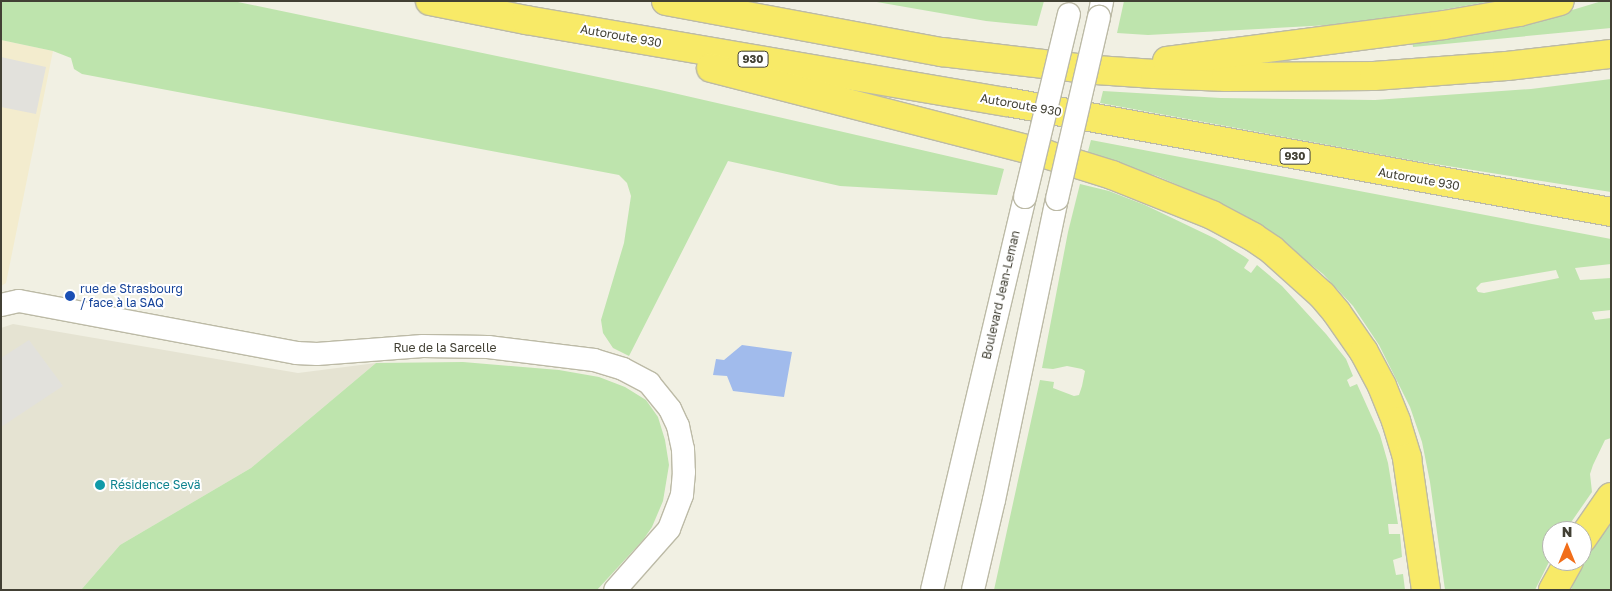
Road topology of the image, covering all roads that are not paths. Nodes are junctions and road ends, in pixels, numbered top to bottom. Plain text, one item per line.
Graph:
1 (430, 1) edge
2 (666, 1) edge
3 (1560, 1) edge
4 (1070, 7) edge
5 (1100, 9) edge
6 (526, 20) junction
7 (1611, 54) edge
8 (1096, 70) junction
9 (1611, 212) edge
10 (1, 305) edge
11 (1611, 497) edge
12 (1592, 525) edge
13 (1564, 571) edge
14 (616, 590) edge
15 (932, 590) edge
16 (972, 590) edge
17 (1426, 590) edge
18 (1554, 590) edge

1 - 6 highway, Autoroute 930 / 930
2 - 8 highway
3 - 8 highway
4 - 15 street, Boulevard Jean-Leman, bridge
5 - 16 street, bridge
6 - 9 highway, Autoroute 930 / 930
6 - 17 highway
7 - 8 highway
10 - 14 street, Rue de la Sarcelle
11 - 12 highway
13 - 18 highway

